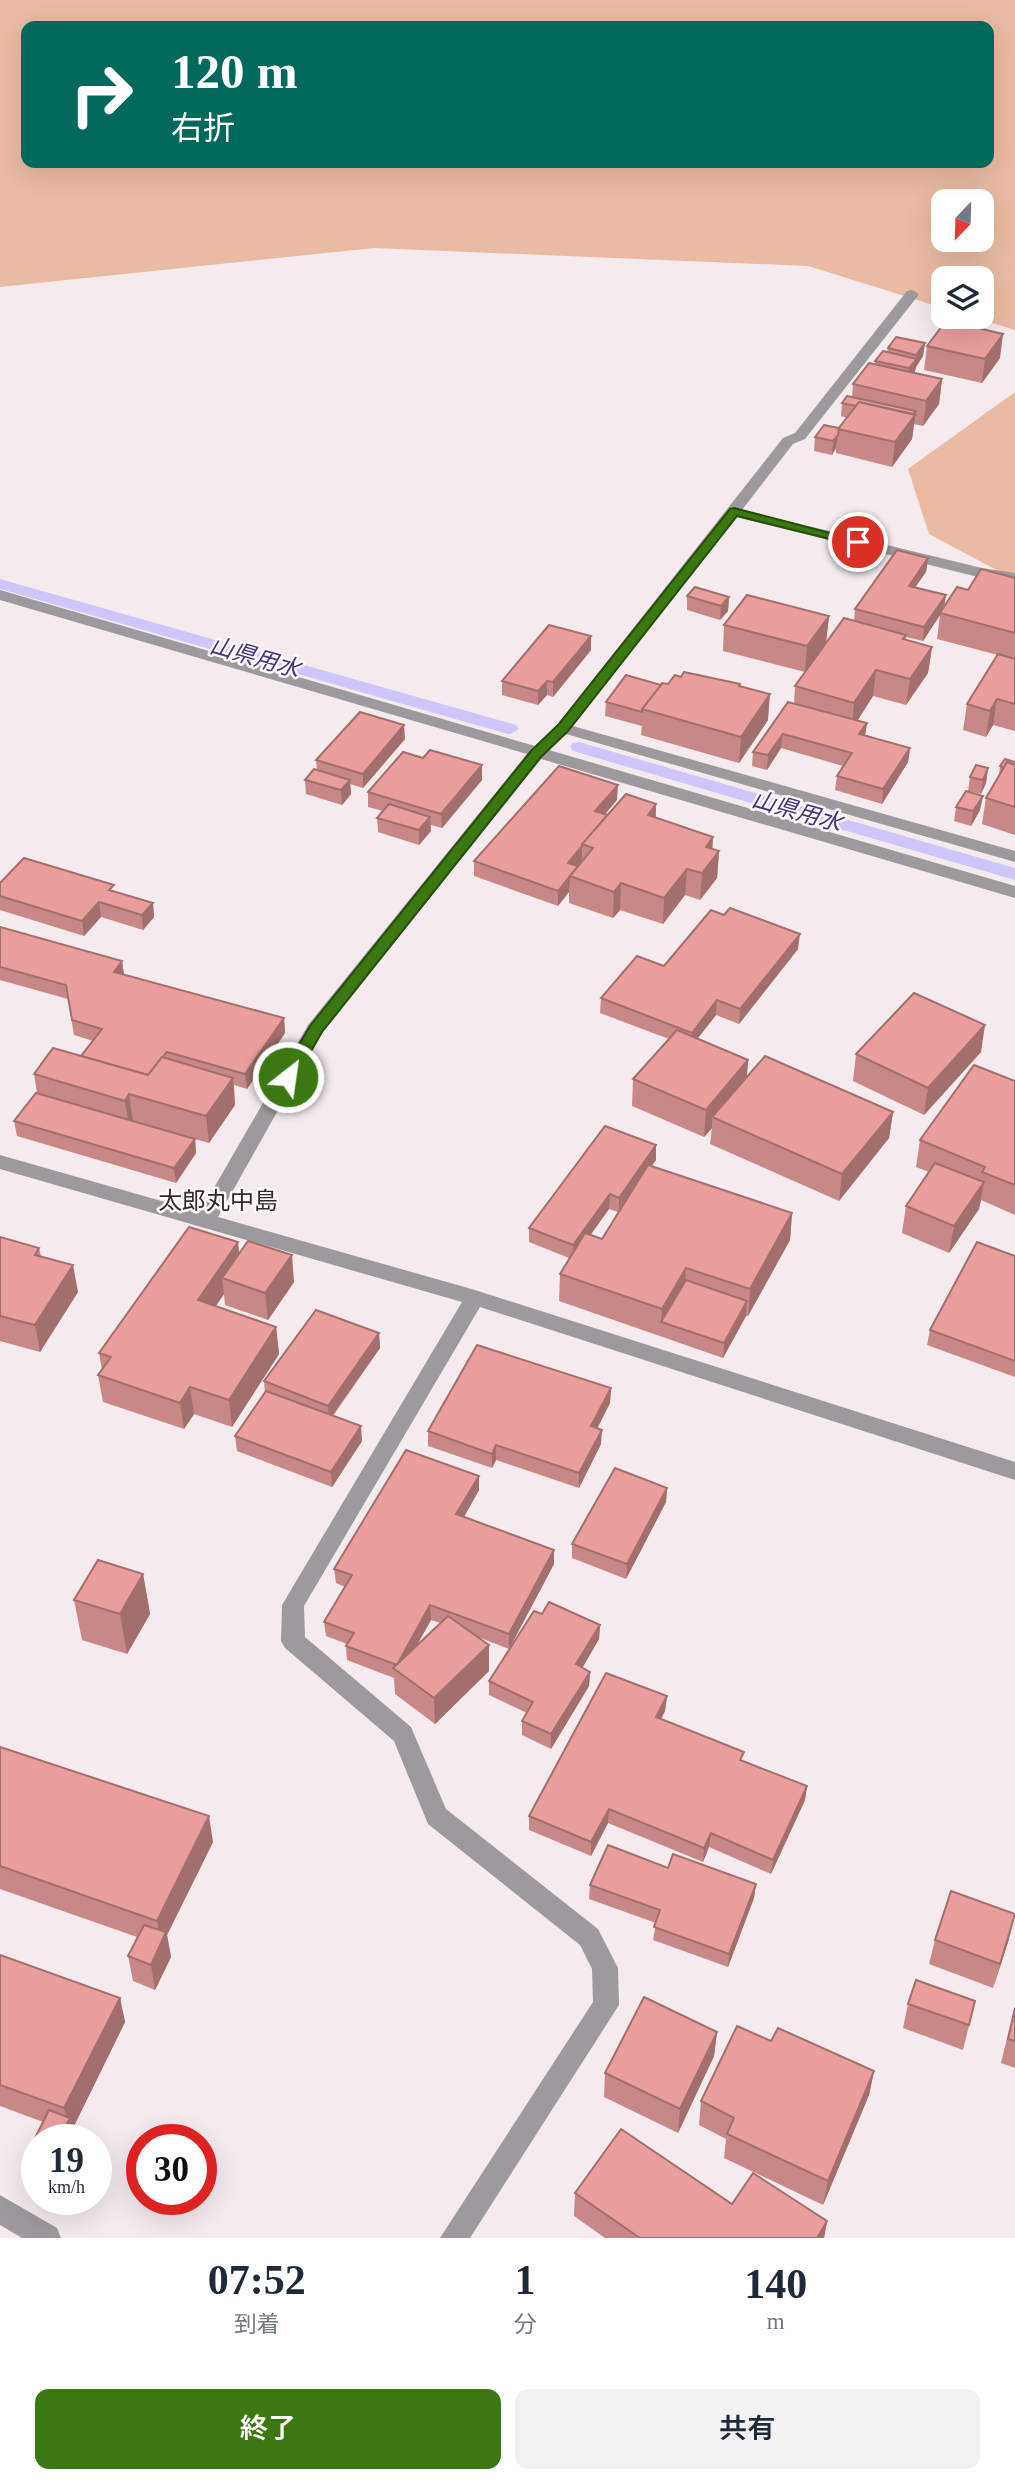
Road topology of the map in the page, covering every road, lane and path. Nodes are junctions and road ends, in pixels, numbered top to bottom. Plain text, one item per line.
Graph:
1 (912, 295) dead end
2 (734, 512) junction
3 (1015, 578) edge
4 (0, 594) edge
5 (563, 728) junction
6 (536, 754) junction
7 (1015, 857) edge
8 (1015, 892) edge
9 (0, 1162) edge
10 (206, 1220) junction
11 (475, 1298) junction
12 (1015, 1471) edge
13 (0, 2209) edge
14 (47, 2238) edge
15 (454, 2238) edge

1 - 2 street
2 - 3 street
2 - 5 street
4 - 6 street
5 - 6 street
5 - 7 street
6 - 8 street
6 - 10 street
9 - 10 street
10 - 11 street
11 - 12 street
11 - 15 street
13 - 14 street

